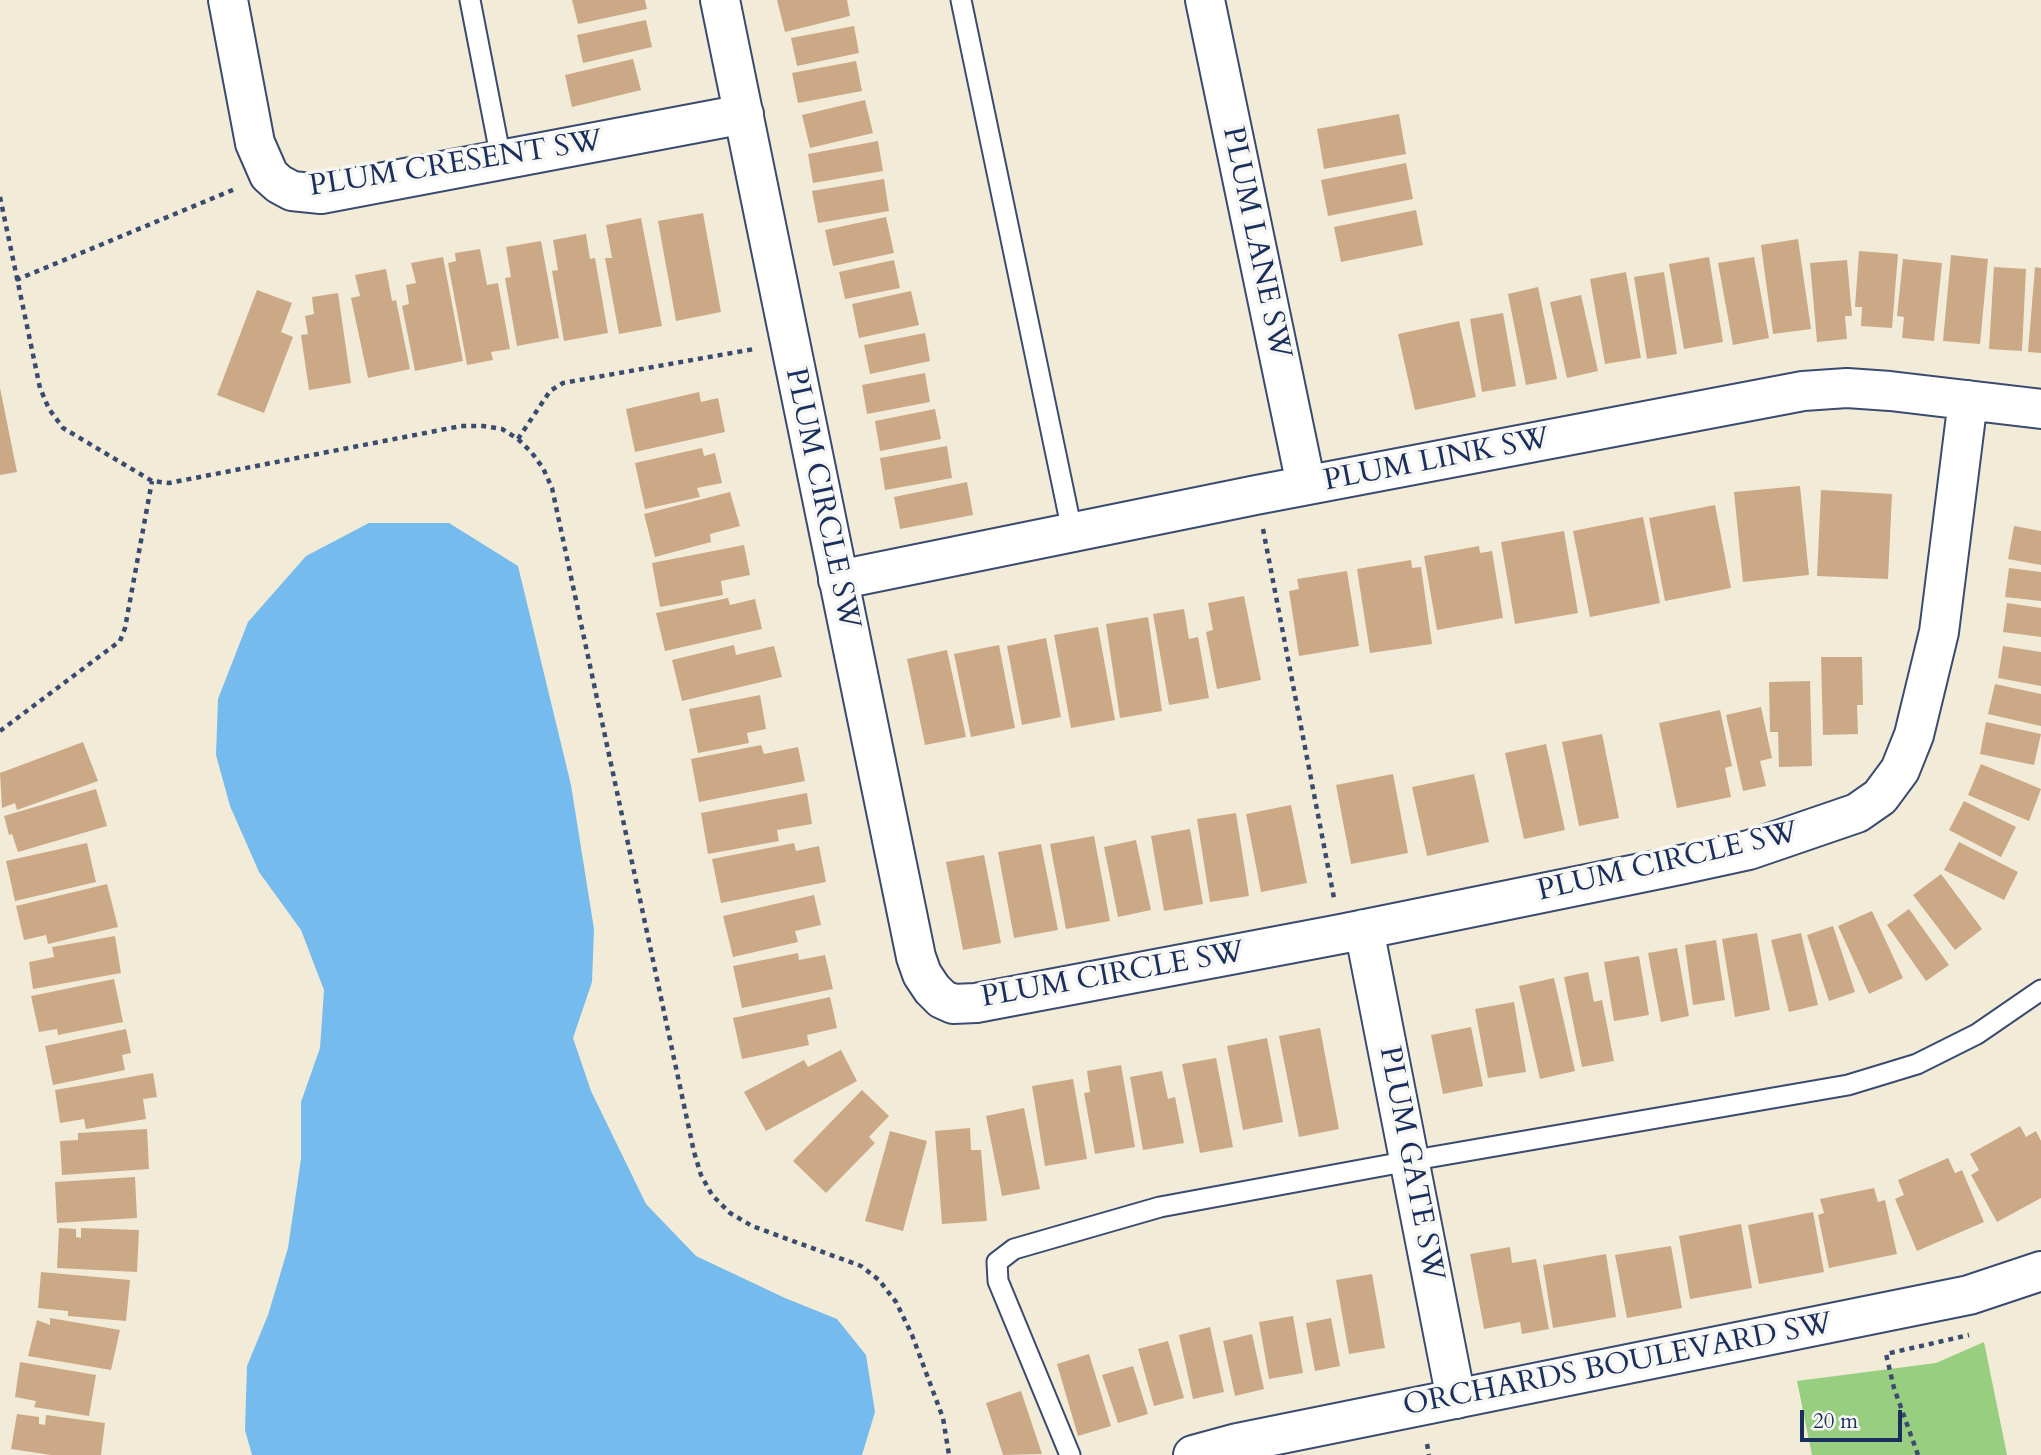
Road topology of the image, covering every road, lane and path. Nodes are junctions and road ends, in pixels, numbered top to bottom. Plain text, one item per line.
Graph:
1 (228, 0) edge
2 (470, 0) edge
3 (720, 0) edge
4 (961, 0) edge
5 (1205, 0) edge
6 (744, 114) junction
7 (501, 159) junction
8 (269, 175) junction
9 (0, 197) edge
10 (16, 280) junction
11 (789, 342) junction
12 (1968, 400) junction
13 (2041, 409) edge
14 (518, 439) junction
15 (152, 481) junction
16 (1306, 485) junction
17 (1256, 495) junction
18 (1072, 531) junction
19 (838, 580) junction
20 (0, 732) edge
21 (1353, 931) junction
22 (2041, 990) edge
23 (1409, 1161) junction
24 (2041, 1271) edge
25 (1886, 1354) dead end
26 (1455, 1399) junction
27 (1427, 1444) dead end
28 (949, 1455) edge
29 (1070, 1455) edge
30 (1194, 1455) edge
31 (1429, 1455) edge
32 (1918, 1455) edge

1 - 8 street, PLUM CRESENT SW
2 - 7 lane
3 - 6 street, PLUM CIRCLE SW
4 - 18 lane
5 - 16 street, PLUM LANE SW
6 - 7 street, PLUM CRESENT SW
6 - 11 street, PLUM CIRCLE SW
7 - 8 street, PLUM CRESENT SW
8 - 10 path
9 - 10 path
10 - 15 path
11 - 14 path
11 - 19 street, PLUM CIRCLE SW
12 - 13 street, PLUM LINK SW
12 - 16 street, PLUM LINK SW
12 - 21 street, PLUM CIRCLE SW
14 - 15 path
14 - 28 path
15 - 20 path
16 - 17 street, PLUM LINK SW
17 - 18 street, PLUM LINK SW
17 - 21 path
18 - 19 street, PLUM LINK SW
19 - 21 street, PLUM CIRCLE SW
21 - 23 street, PLUM GATE SW
22 - 23 lane
23 - 26 street, PLUM GATE SW
23 - 29 lane
24 - 26 street, ORCHARDS BOULEVARD SW
25 - 32 path
26 - 30 street, ORCHARDS BOULEVARD SW
27 - 31 path

